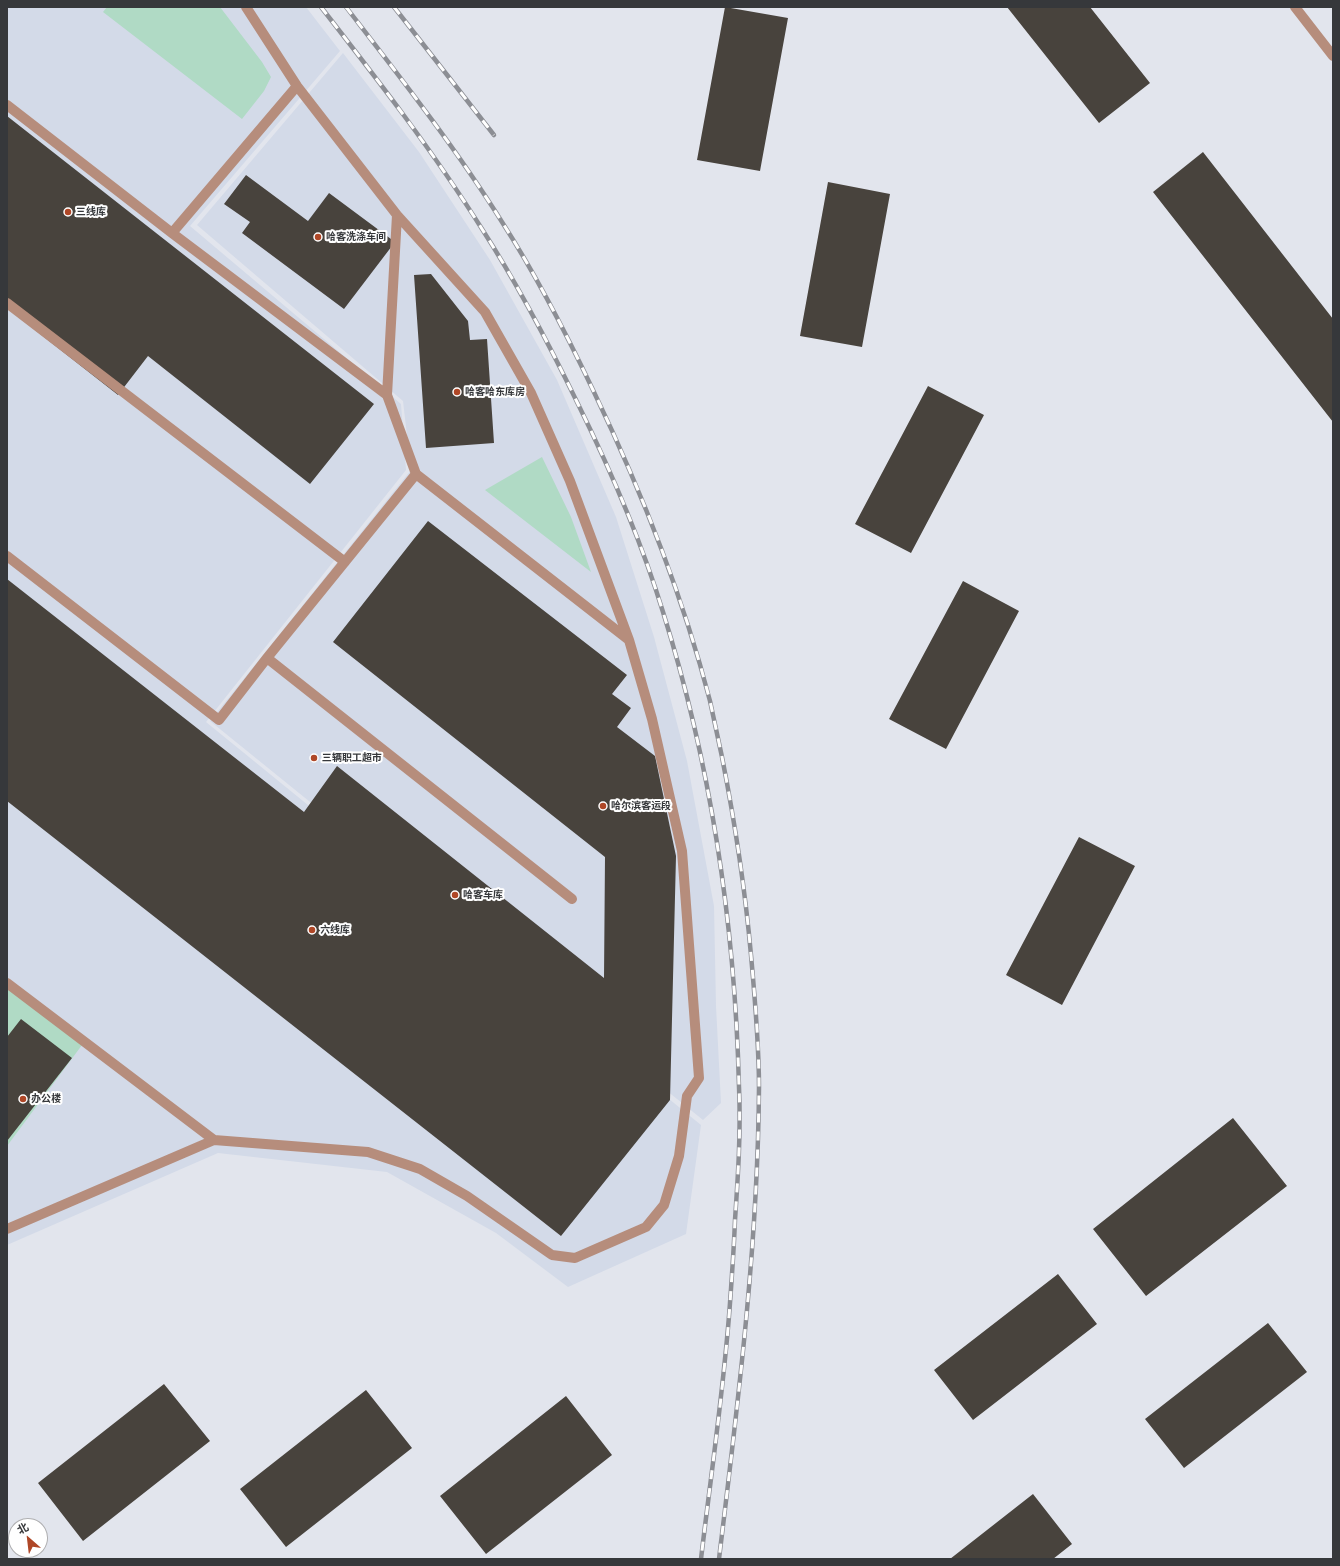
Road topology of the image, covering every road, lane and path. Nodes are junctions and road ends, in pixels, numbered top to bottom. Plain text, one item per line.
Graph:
1 (246, 7) edge
2 (1295, 7) edge
3 (1333, 56) edge
4 (297, 86) junction
5 (7, 105) edge
6 (397, 214) junction
7 (172, 233) junction
8 (7, 303) edge
9 (387, 395) junction
10 (416, 474) junction
11 (7, 556) edge
12 (345, 562) junction
13 (628, 640) junction
14 (267, 658) junction
15 (572, 899) dead end
16 (7, 984) edge
17 (214, 1140) junction
18 (7, 1229) edge

1 - 4 street
2 - 3 street
4 - 6 street
4 - 7 street
5 - 7 street
6 - 9 street
6 - 13 street
7 - 9 street
8 - 12 street
9 - 10 street
10 - 12 street
10 - 13 street
11 - 14 street
12 - 14 street
13 - 17 street
14 - 15 street
16 - 17 street
17 - 18 street

